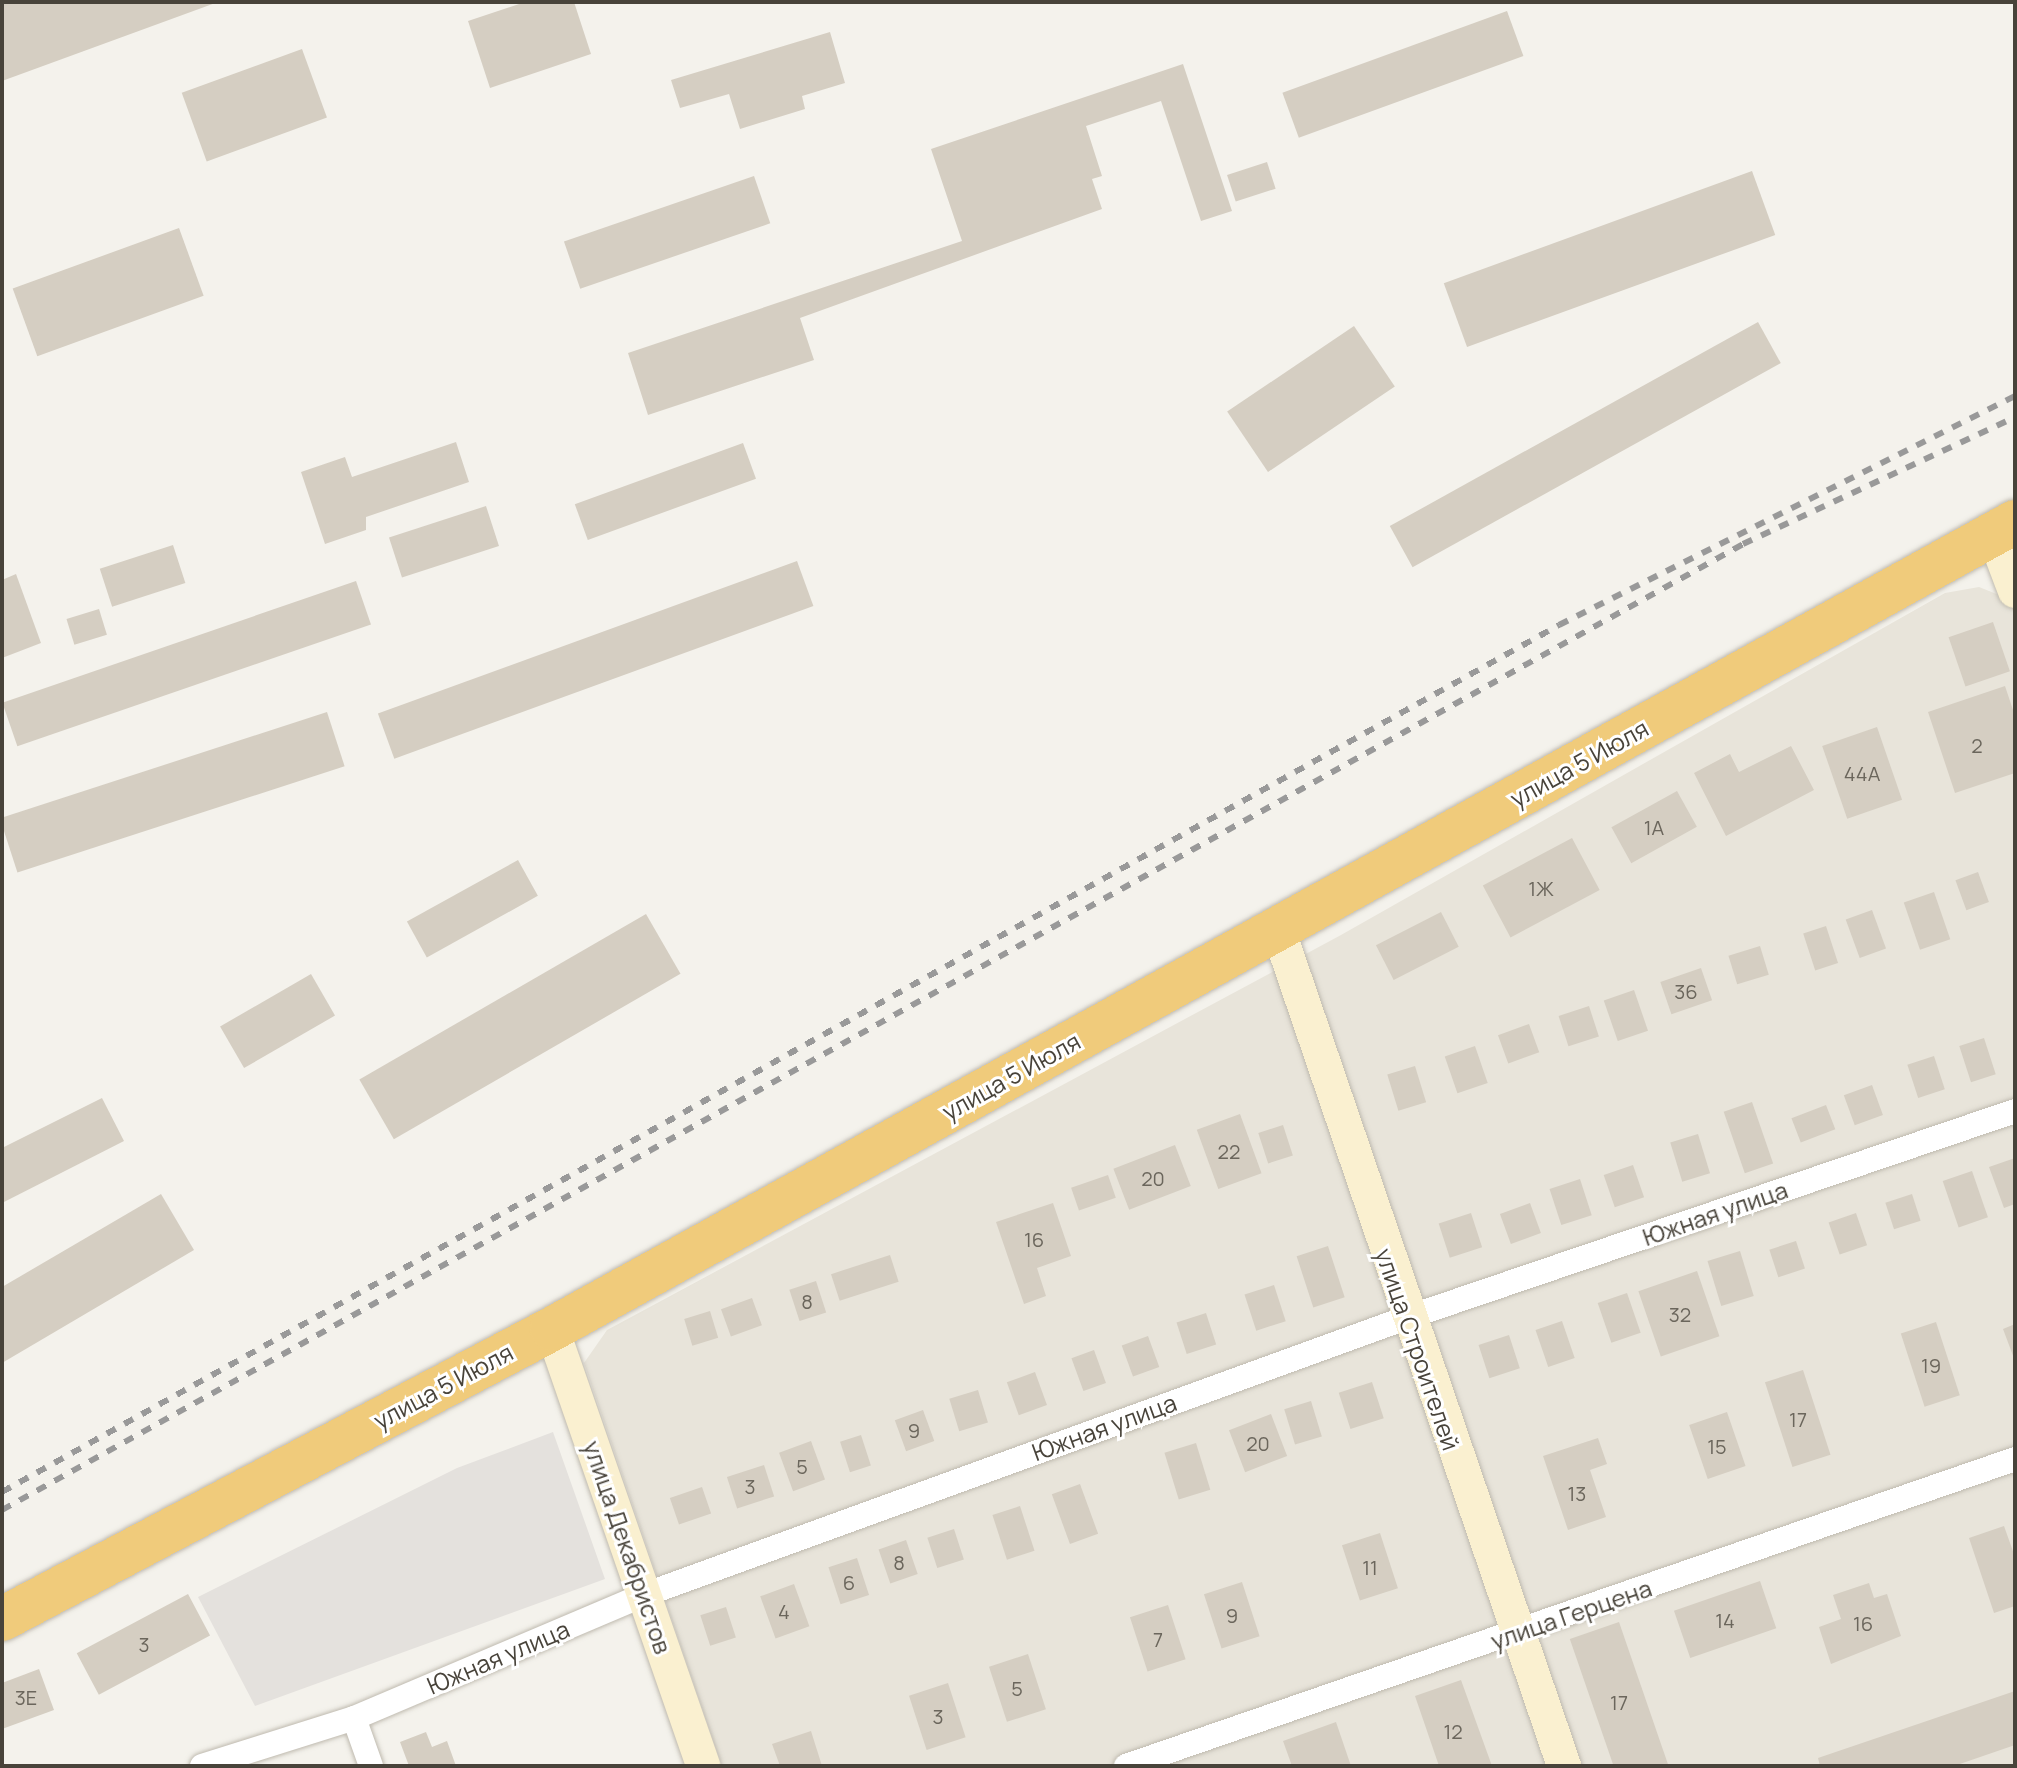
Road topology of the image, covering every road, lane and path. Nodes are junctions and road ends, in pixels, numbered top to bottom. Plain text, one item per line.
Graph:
1 (2004, 527) edge
2 (2015, 591) edge
3 (1278, 929) junction
4 (2015, 1111) edge
5 (1406, 1318) junction
6 (552, 1329) junction
7 (2015, 1459) edge
8 (644, 1595) junction
9 (2, 1619) edge
10 (1519, 1632) junction
11 (354, 1718) junction
12 (202, 1766) edge
13 (371, 1766) edge
14 (703, 1766) edge
15 (1126, 1766) edge
16 (1564, 1766) edge

1 - 2 main road
1 - 3 highway, улица 5 Июля
3 - 5 main road, улица Строителей
3 - 6 highway, улица 5 Июля
4 - 5 street, Южная улица
5 - 8 street, Южная улица
5 - 10 main road, улица Строителей
6 - 8 main road, улица Декабристов
6 - 9 highway, улица 5 Июля
7 - 10 street, улица Герцена
8 - 11 street, Южная улица
8 - 14 main road, улица Декабристов
10 - 15 street, улица Герцена
10 - 16 main road, улица Строителей
11 - 12 street, Южная улица
11 - 13 street

